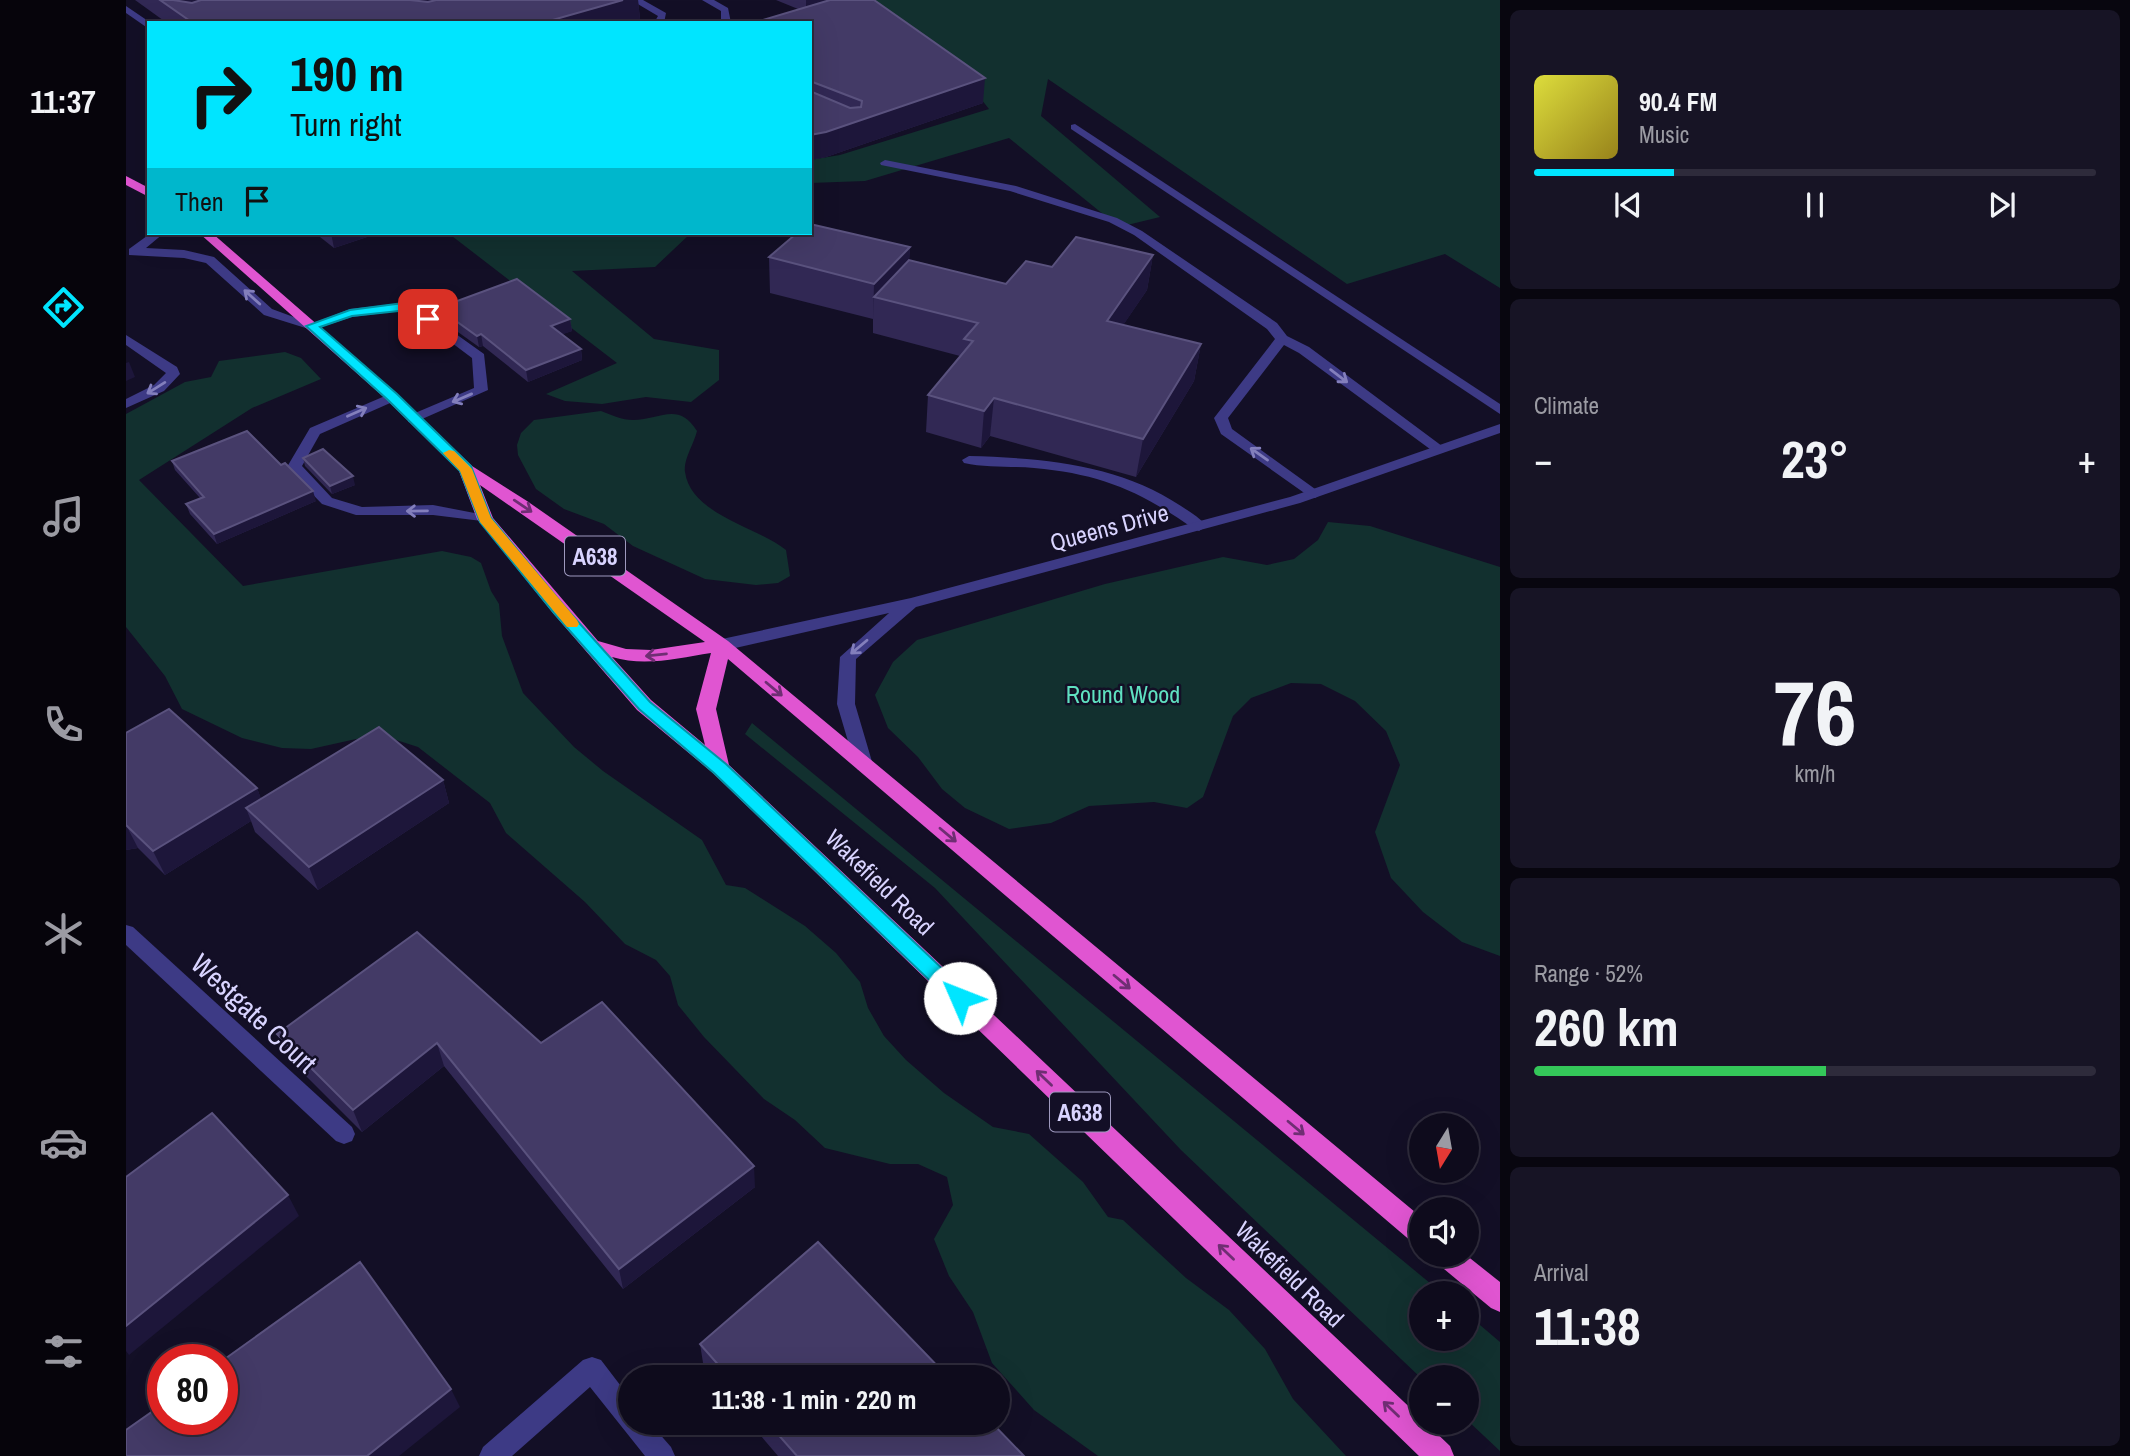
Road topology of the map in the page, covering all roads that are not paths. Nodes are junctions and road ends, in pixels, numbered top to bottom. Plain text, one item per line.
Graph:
1 (636, 0) edge
2 (707, 0) edge
3 (126, 9) edge
4 (660, 21) edge
5 (726, 21) edge
6 (147, 25) edge
7 (1075, 127) dead end
8 (886, 163) dead end
9 (126, 180) edge
10 (147, 193) edge
11 (155, 235) edge
12 (207, 235) edge
13 (131, 252) edge
14 (312, 326) junction
15 (126, 339) edge
16 (1282, 339) junction
17 (392, 397) junction
18 (126, 404) edge
19 (1500, 410) edge
20 (413, 419) junction
21 (1500, 428) edge
22 (1439, 449) junction
23 (969, 460) edge
24 (466, 469) junction
25 (1315, 494) junction
26 (485, 519) junction
27 (1199, 526) junction
28 (911, 603) junction
29 (590, 645) junction
30 (722, 645) junction
31 (864, 765) junction
32 (720, 768) junction
33 (126, 933) edge
34 (344, 1134) edge
35 (1409, 1223) edge
36 (1461, 1267) edge
37 (1500, 1299) edge
38 (618, 1404) edge
39 (643, 1435) edge
40 (492, 1456) edge
41 (662, 1456) edge
42 (1440, 1456) edge

1 - 4 street
2 - 5 street
3 - 6 street
7 - 19 street
8 - 16 street
9 - 10 highway
11 - 13 street
12 - 14 highway, Wakefield Road / A638
14 -> 13 street
14 - 17 highway, Wakefield Road / A638
14 -> 20 street
15 -> 18 street
16 -> 22 street
25 -> 16 street
17 - 20 highway, Wakefield Road / A638
26 -> 17 street
20 - 24 highway, Wakefield Road / A638
21 - 22 street, Queens Drive
22 - 25 street, Queens Drive
23 - 27 street
24 - 26 highway, Wakefield Road / A638
24 -> 30 highway, Wakefield Road / A638
25 - 27 street, Queens Drive
26 - 29 highway, Wakefield Road / A638
27 - 28 street, Queens Drive
28 - 30 street, Queens Drive
28 -> 31 street
30 -> 29 highway
29 - 32 highway, Wakefield Road / A638
30 -> 31 highway, Wakefield Road / A638
30 - 32 highway
31 -> 35 highway, Wakefield Road / A638
42 -> 32 highway, Wakefield Road / A638
33 - 34 street, Westgate Court
36 - 37 highway
38 - 40 street
39 - 41 street

